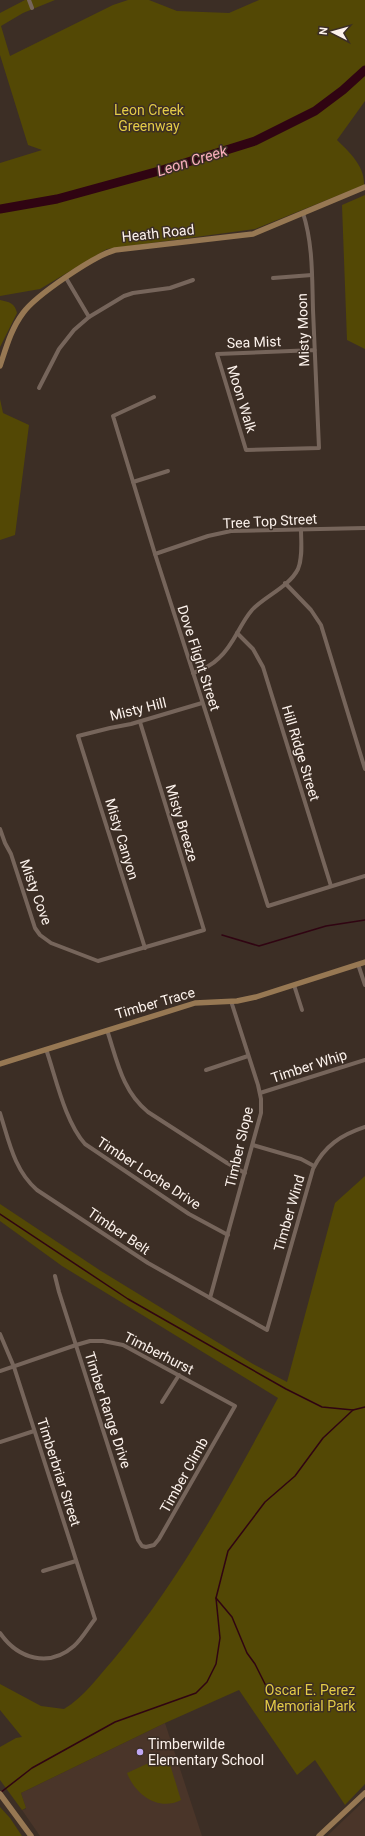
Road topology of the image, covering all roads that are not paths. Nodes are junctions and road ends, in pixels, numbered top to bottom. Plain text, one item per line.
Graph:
1 (30, 0) edge
2 (32, 8) dead end
3 (365, 187) edge
4 (303, 213) junction
5 (312, 275) junction
6 (66, 278) junction
7 (273, 278) dead end
8 (193, 280) dead end
9 (89, 317) junction
10 (315, 350) junction
11 (217, 354) joint
12 (0, 366) edge
13 (39, 388) dead end
14 (154, 397) dead end
15 (246, 450) joint
16 (168, 471) dead end
17 (133, 482) junction
18 (365, 528) edge
19 (301, 529) junction
20 (154, 554) junction
21 (286, 583) junction
22 (237, 633) junction
23 (193, 673) junction
24 (202, 703) junction
25 (140, 722) junction
26 (78, 736) joint
27 (365, 769) edge
28 (0, 829) edge
29 (365, 876) edge
30 (331, 886) junction
31 (204, 930) joint
32 (145, 948) junction
33 (365, 962) edge
34 (358, 964) junction
35 (294, 985) junction
36 (365, 985) edge
37 (231, 1001) junction
38 (302, 1010) dead end
39 (107, 1030) junction
40 (46, 1049) junction
41 (248, 1056) junction
42 (365, 1060) edge
43 (0, 1064) edge
44 (206, 1070) dead end
45 (260, 1093) junction
46 (0, 1113) edge
47 (365, 1127) edge
48 (253, 1145) junction
49 (314, 1166) junction
50 (245, 1173) junction
51 (228, 1235) junction
52 (55, 1276) dead end
53 (210, 1298) junction
54 (267, 1330) joint
55 (0, 1334) edge
56 (76, 1345) junction
57 (14, 1367) junction
58 (0, 1371) edge
59 (179, 1375) junction
60 (162, 1402) dead end
61 (235, 1406) joint
62 (34, 1431) junction
63 (0, 1442) edge
64 (146, 1547) joint
65 (76, 1561) junction
66 (43, 1571) dead end
67 (0, 1633) edge
68 (365, 1793) edge
69 (0, 1794) edge
70 (31, 1836) edge
71 (319, 1836) edge

1 - 2 street
3 - 4 street, Heath Road
4 - 5 street, Misty Moon
4 - 6 street, Heath Road
5 - 7 street
5 - 10 street, Misty Moon
6 - 9 street
6 - 12 street, Heath Road
8 - 9 street
9 - 13 street
10 - 11 street, Sea Mist
10 - 15 street, Misty Moon
11 - 15 street, Moon Walk
14 - 17 street, Dove Flight Street
16 - 17 street
17 - 20 street, Dove Flight Street
18 - 19 street, Tree Top Street
19 - 20 street, Tree Top Street
19 - 21 street
20 - 23 street, Dove Flight Street
21 - 22 street
21 - 27 street
22 - 23 street
22 - 30 street, Hill Ridge Street
23 - 24 street, Dove Flight Street
24 - 25 street, Misty Hill
24 - 30 street, Dove Flight Street
25 - 26 street, Misty Hill
25 - 31 street, Misty Breeze
26 - 32 street, Misty Canyon
28 - 32 street, Misty Cove
29 - 30 street
31 - 32 street, Misty Cove
33 - 34 street, Timber Trace
34 - 35 street, Timber Trace
34 - 36 street
35 - 37 street, Timber Trace
35 - 38 street
37 - 39 street, Timber Trace
37 - 41 street, Timber Slope
39 - 40 street, Timber Trace
39 - 50 street
40 - 43 street, Timber Trace
40 - 51 street, Timber Loche Drive
41 - 44 street
41 - 45 street, Timber Slope
42 - 45 street, Timber Whip
45 - 48 street, Timber Slope
46 - 53 street, Timber Belt
47 - 49 street, Timber Wind
48 - 49 street
48 - 50 street, Timber Slope
49 - 54 street, Timber Wind
50 - 51 street, Timber Slope
51 - 53 street, Timber Slope
52 - 56 street, Timber Range Drive
53 - 54 street, Timber Belt
55 - 57 street, Timberbriar Street
56 - 57 street, Timberhurst
56 - 59 street, Timberhurst
56 - 64 street, Timber Range Drive
57 - 58 street, Timberhurst
57 - 62 street, Timberbriar Street
59 - 60 street
59 - 61 street, Timberhurst
61 - 64 street, Timber Climb
62 - 63 street
62 - 65 street, Timberbriar Street
65 - 66 street
65 - 67 street, Timberbriar Street
68 - 71 street
69 - 70 street

